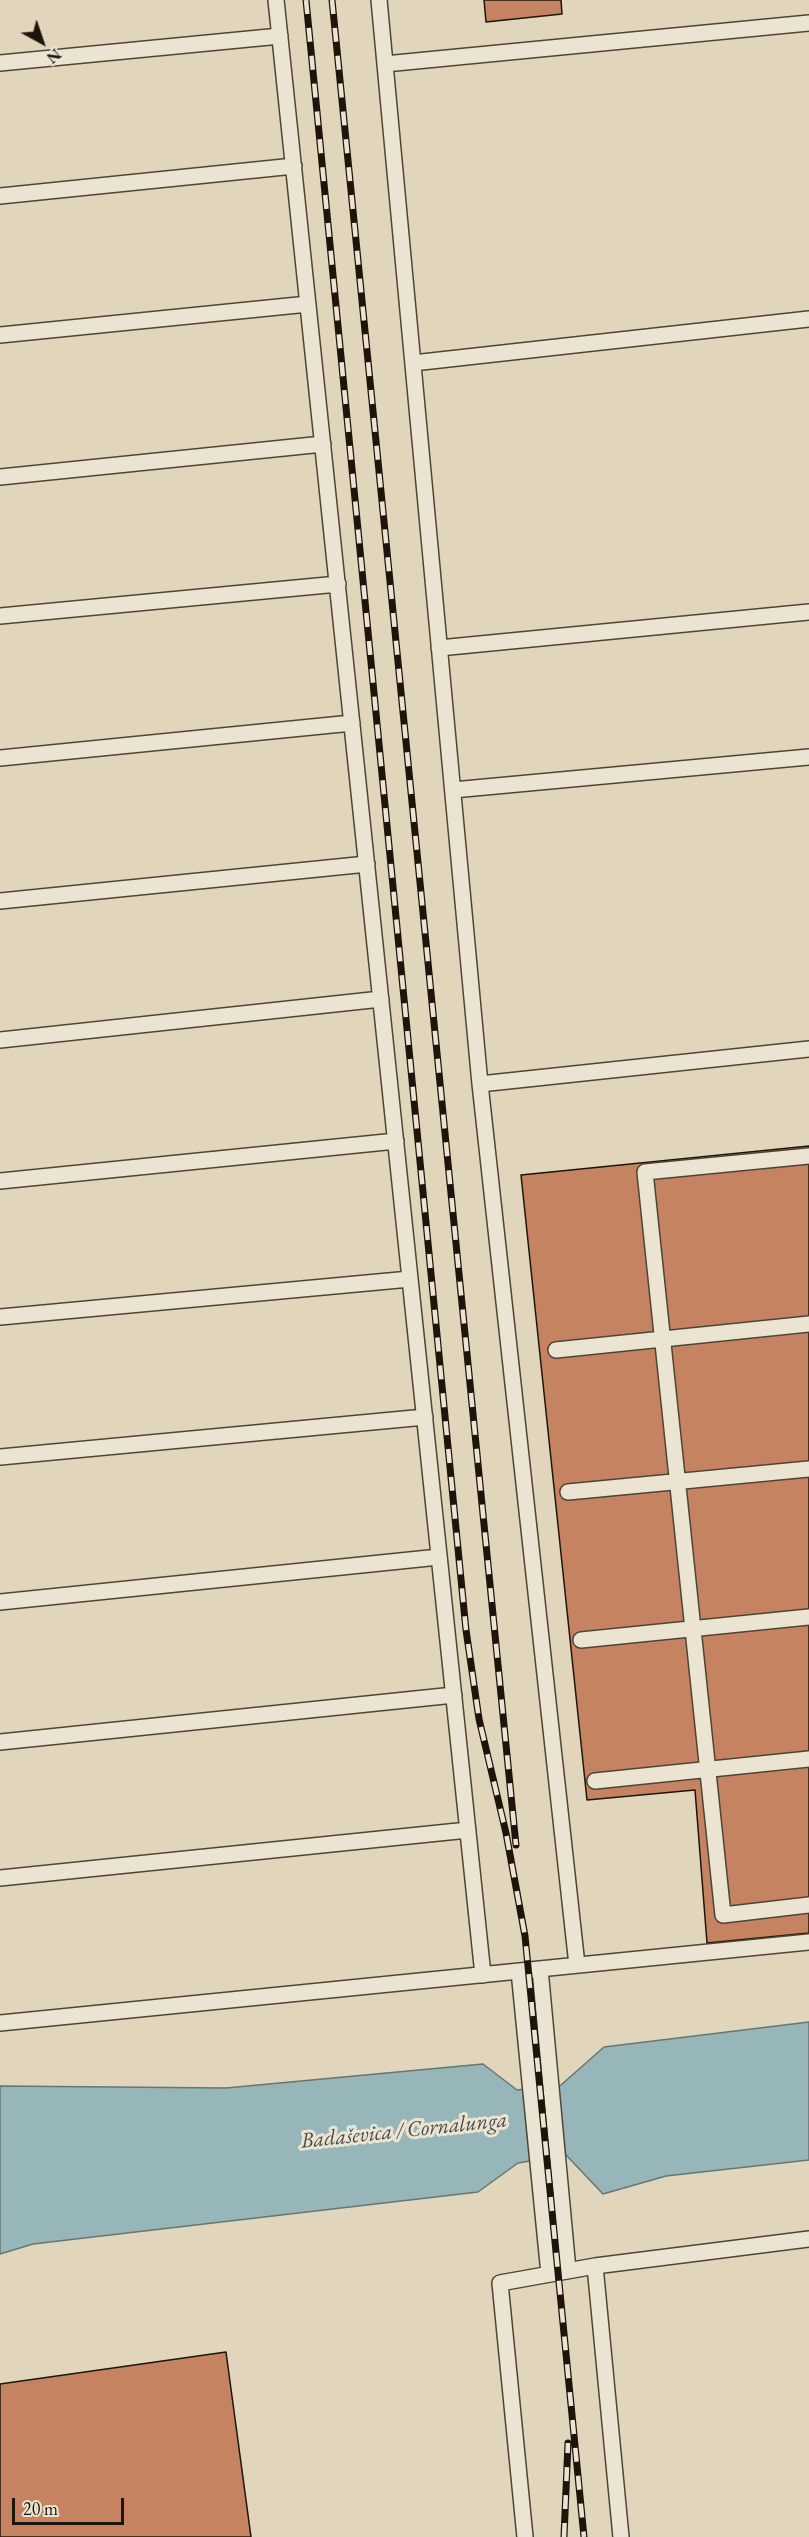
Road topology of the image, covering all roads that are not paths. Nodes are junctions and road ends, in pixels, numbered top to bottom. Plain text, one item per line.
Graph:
1 (276, 0) edge
2 (379, 0) edge
3 (809, 23) edge
4 (280, 36) junction
5 (0, 63) edge
6 (385, 64) junction
7 (294, 166) junction
8 (0, 196) edge
9 (308, 304) junction
10 (809, 319) edge
11 (0, 335) edge
12 (413, 363) junction
13 (323, 444) junction
14 (0, 477) edge
15 (338, 584) junction
16 (809, 612) edge
17 (0, 616) edge
18 (440, 648) junction
19 (352, 723) junction
20 (0, 758) edge
21 (809, 758) edge
22 (453, 790) junction
23 (367, 864) junction
24 (0, 901) edge
25 (381, 999) junction
26 (0, 1040) edge
27 (809, 1050) edge
28 (480, 1084) junction
29 (396, 1141) junction
30 (809, 1156) edge
31 (0, 1181) edge
32 (410, 1279) junction
33 (0, 1317) edge
34 (809, 1324) edge
35 (663, 1339) junction
36 (556, 1350) dead end
37 (425, 1417) junction
38 (0, 1457) edge
39 (809, 1469) edge
40 (678, 1482) junction
41 (568, 1492) dead end
42 (439, 1557) junction
43 (0, 1602) edge
44 (809, 1617) edge
45 (693, 1628) junction
46 (581, 1640) dead end
47 (454, 1695) junction
48 (0, 1742) edge
49 (809, 1759) edge
50 (708, 1770) junction
51 (595, 1781) dead end
52 (468, 1830) junction
53 (0, 1878) edge
54 (809, 1905) edge
55 (809, 1942) edge
56 (577, 1965) junction
57 (540, 1969) junction
58 (519, 1971) junction
59 (483, 1975) junction
60 (0, 2023) edge
61 (809, 2239) edge
62 (595, 2266) junction
63 (568, 2270) junction
64 (549, 2274) junction
65 (525, 2537) edge
66 (621, 2537) edge

1 - 4 lane
2 - 6 lane
3 - 6 lane
4 - 5 lane
4 - 7 lane
6 - 12 lane
7 - 8 lane
7 - 9 lane
9 - 11 lane
9 - 13 lane
10 - 12 lane
12 - 18 lane
13 - 14 lane
13 - 15 lane
15 - 17 lane
15 - 19 lane
16 - 18 lane
18 - 22 lane
19 - 20 lane
19 - 23 lane
21 - 22 lane
22 - 28 lane
23 - 24 lane
23 - 25 lane
25 - 26 lane
25 - 29 lane
27 - 28 lane
28 - 56 lane
29 - 31 lane
29 - 32 lane
30 - 35 lane
32 - 33 lane
32 - 37 lane
34 - 35 lane
35 - 36 lane
35 - 40 lane
37 - 38 lane
37 - 42 lane
39 - 40 lane
40 - 41 lane
40 - 45 lane
42 - 43 lane
42 - 47 lane
44 - 45 lane
45 - 46 lane
45 - 50 lane
47 - 48 lane
47 - 52 lane
49 - 50 lane
50 - 51 lane
50 - 54 lane
52 - 53 lane
52 - 59 lane
55 - 56 lane
56 - 57 lane
57 - 58 lane
57 - 63 lane
58 - 59 lane
58 - 64 lane
59 - 60 lane
61 - 62 lane
62 - 63 lane
62 - 66 lane
63 - 64 lane
64 - 65 lane

